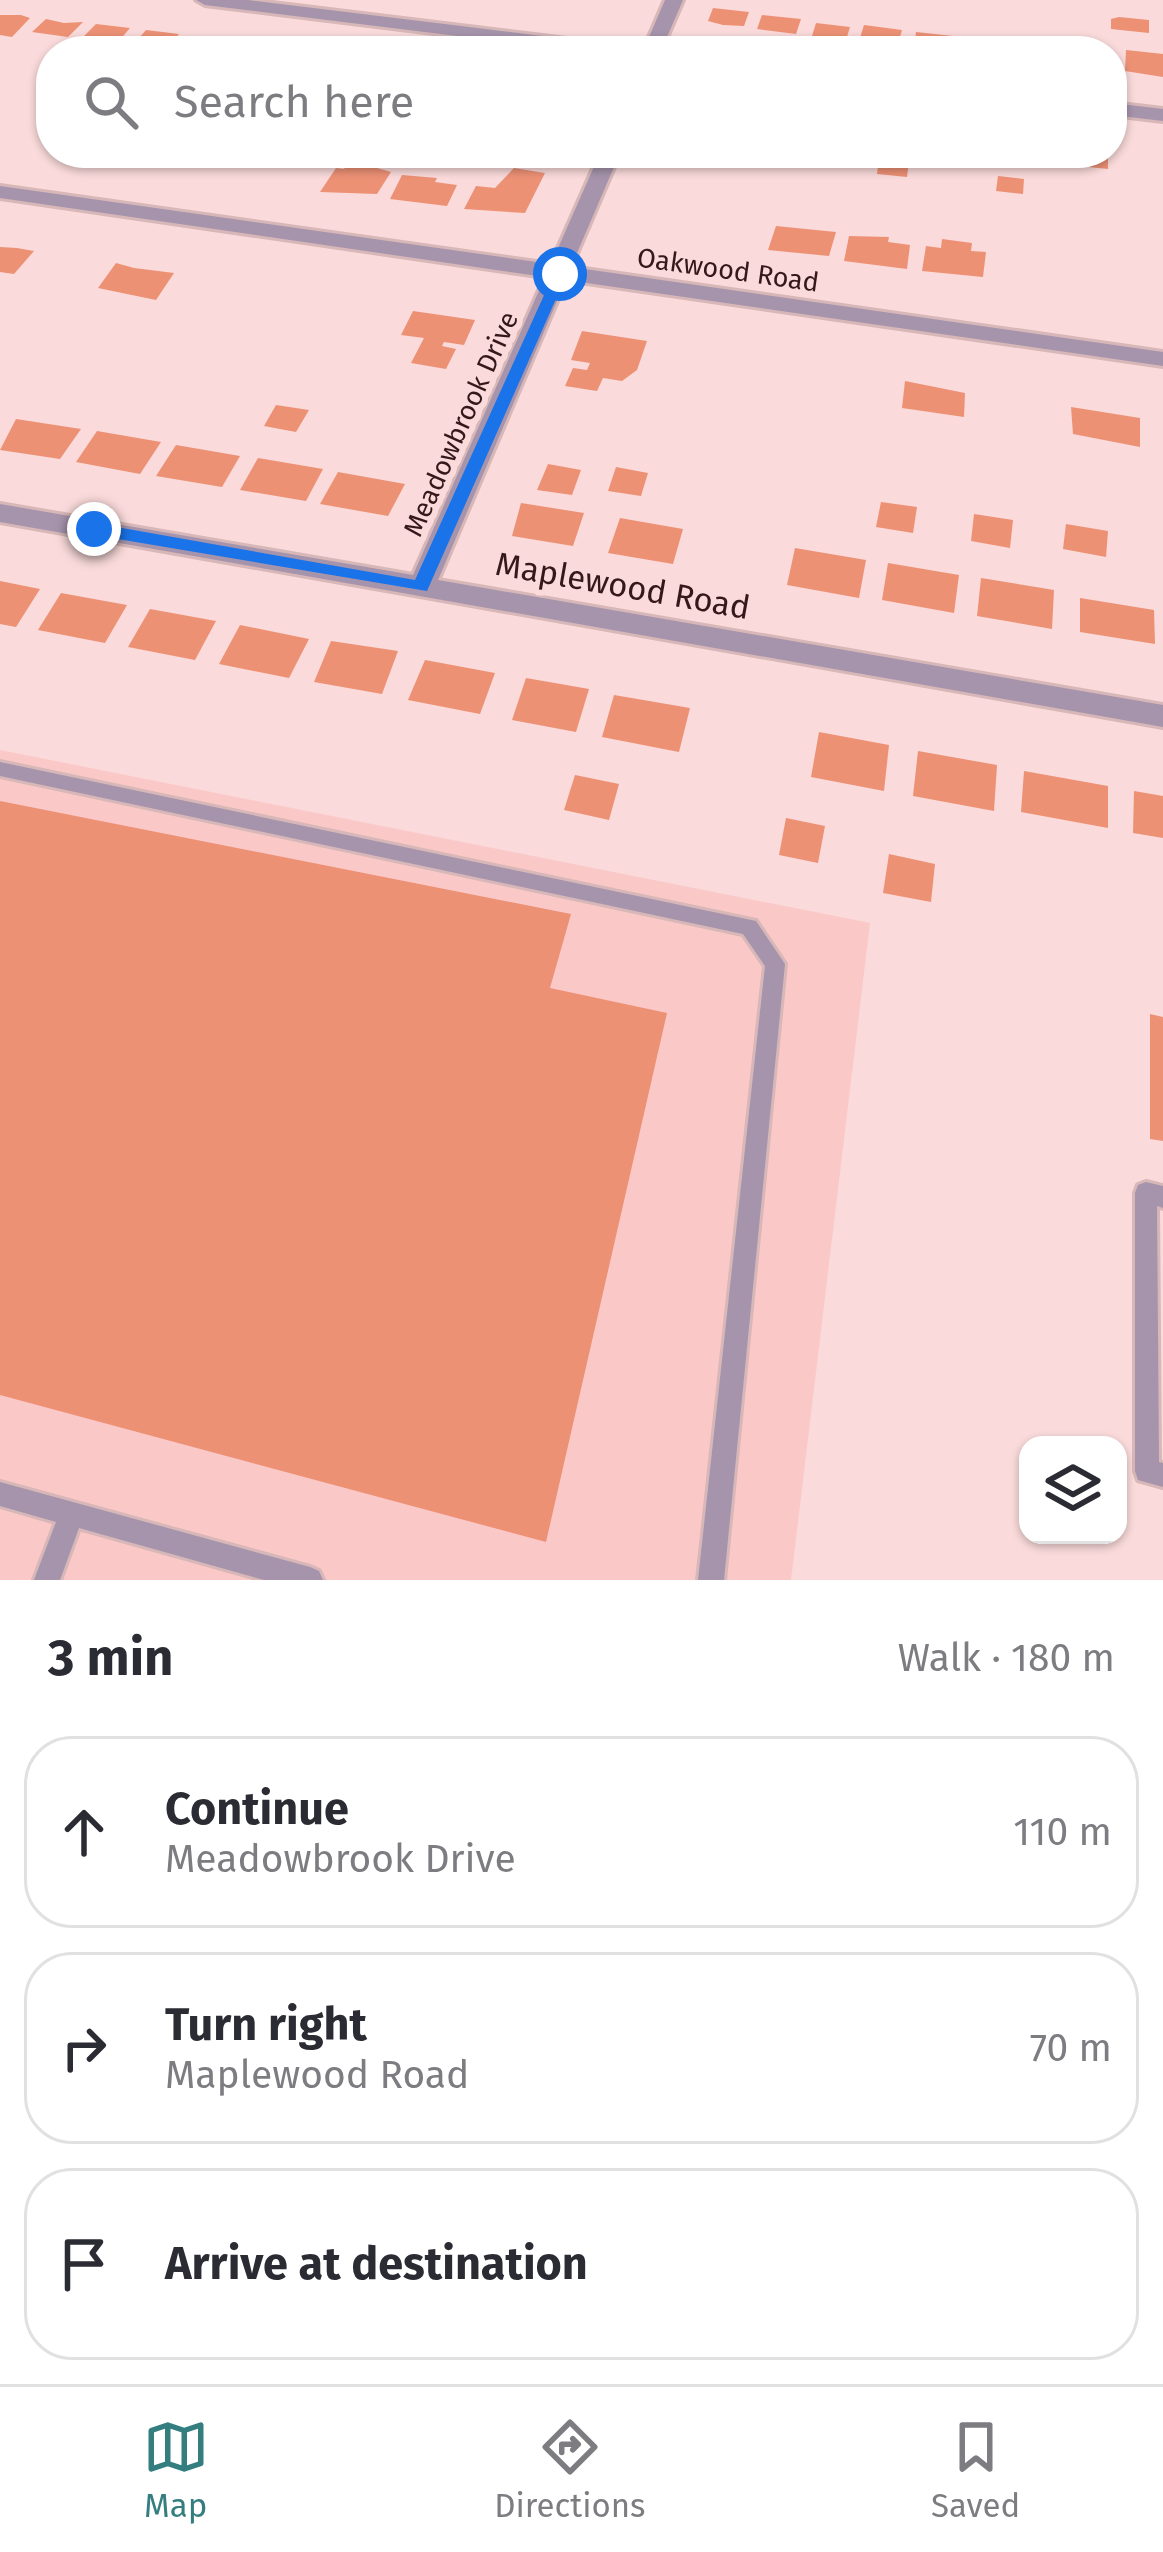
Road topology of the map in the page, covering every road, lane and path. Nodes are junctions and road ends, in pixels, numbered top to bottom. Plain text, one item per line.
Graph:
1 (205, 0) edge
2 (674, 0) edge
3 (501, 36) edge
4 (658, 36) edge
5 (1127, 111) edge
6 (1163, 115) edge
7 (604, 168) edge
8 (0, 192) edge
9 (560, 274) junction
10 (1163, 359) edge
11 (0, 513) edge
12 (421, 587) junction
13 (1163, 716) edge
14 (0, 769) edge
15 (1163, 1198) edge
16 (1163, 1475) edge
17 (0, 1493) edge
18 (72, 1514) junction
19 (47, 1580) edge
20 (310, 1580) edge
21 (711, 1580) edge

1 - 3 street
2 - 4 street
5 - 6 street
7 - 9 street, Meadowbrook Drive
8 - 9 street, Oakwood Road
9 - 10 street, Oakwood Road
9 - 12 street, Meadowbrook Drive
11 - 12 street, Maplewood Road
12 - 13 street, Maplewood Road
14 - 21 lane
15 - 16 lane
17 - 18 lane
18 - 19 lane
18 - 20 lane

